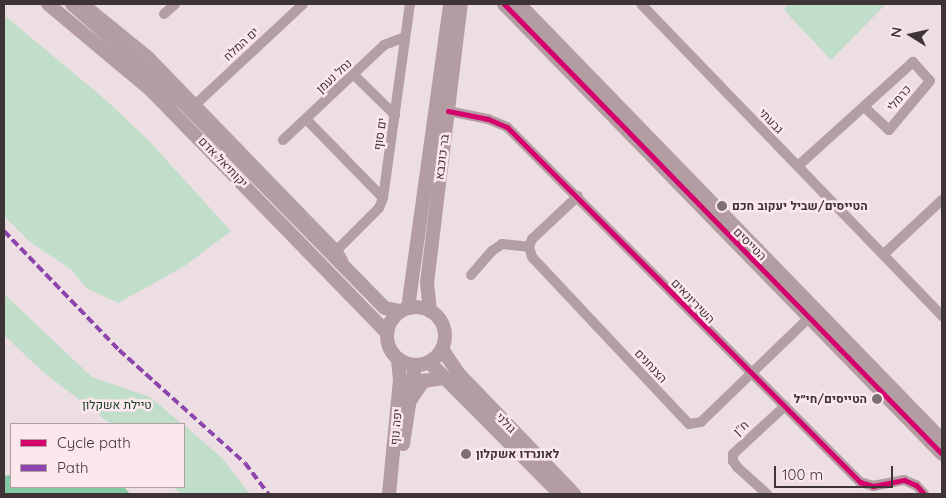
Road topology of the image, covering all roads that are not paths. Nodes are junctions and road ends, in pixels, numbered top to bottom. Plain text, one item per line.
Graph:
1 (48, 4) edge
2 (72, 4) edge
3 (86, 4) edge
4 (175, 4) edge
5 (302, 4) edge
6 (410, 4) edge
7 (450, 4) edge
8 (461, 4) edge
9 (467, 4) edge
10 (504, 4) edge
11 (519, 4) edge
12 (641, 4) edge
13 (164, 14) dead end
14 (457, 31) junction
15 (405, 37) junction
16 (353, 74) junction
17 (197, 103) junction
18 (864, 107) junction
19 (448, 111) junction
20 (395, 115) junction
21 (306, 119) junction
22 (283, 140) dead end
23 (799, 166) junction
24 (578, 196) junction
25 (383, 198) junction
26 (942, 200) edge
27 (529, 247) junction
28 (337, 250) junction
29 (884, 254) junction
30 (351, 274) junction
31 (470, 275) dead end
32 (404, 310) junction
33 (430, 311) junction
34 (813, 314) junction
35 (942, 316) edge
36 (387, 333) junction
37 (442, 349) junction
38 (398, 360) junction
39 (422, 364) junction
40 (750, 374) junction
41 (444, 378) junction
42 (784, 406) junction
43 (407, 412) junction
44 (942, 440) edge
45 (942, 454) edge
46 (389, 494) edge
47 (400, 494) edge
48 (560, 494) edge
49 (574, 494) edge
50 (766, 494) edge
51 (924, 494) edge

1 - 36 main road, יקותיאל אדם
2 - 30 main road, יקותיאל אדם
3 - 17 street
4 - 13 street
5 - 17 street, ים המלח
6 - 15 street, ים סוף
7 - 32 main road, בר כוכבא
8 - 14 main road, בר כוכבא
9 - 14 main road
10 - 34 main road, הטייסים
11 - 34 main road, הטייסים
12 - 23 street, גבעתי
14 - 19 main road, בר כוכבא
15 - 16 street, נחל נעמן
15 - 20 street, ים סוף
16 - 20 street
16 - 21 street, נחל נעמן
17 - 28 street
18 - 18 street, כרמלי
18 - 23 street, כרמלי
19 - 24 street, השיריונאים
19 - 33 main road, בר כוכבא
20 - 25 street, ים סוף
21 - 22 street, נחל נעמן
21 - 25 street
23 - 29 street, גבעתי
24 - 27 street
24 - 40 street, השיריונאים
25 - 28 street, ים סוף
26 - 29 street
27 - 31 street
27 - 40 street, הצנחנים
28 - 30 street
29 - 35 street, גבעתי
30 - 32 main road, יקותיאל אדם
32 - 33 main road
32 - 36 main road
33 - 37 main road
34 - 40 street, הצנחנים
34 - 44 main road, הטייסים
34 - 45 main road, הטייסים
36 - 38 main road
37 - 39 main road
37 - 49 main road, גולני
38 - 39 main road
38 - 46 main road, יפה נוף
39 - 41 main road, גולני
39 - 43 main road, יפה נוף
40 - 42 street, השיריונאים
41 - 43 main road
41 - 48 main road, גולני
42 - 50 street, ח"ן
42 - 51 street, השיריונאים
43 - 47 main road, יפה נוף

